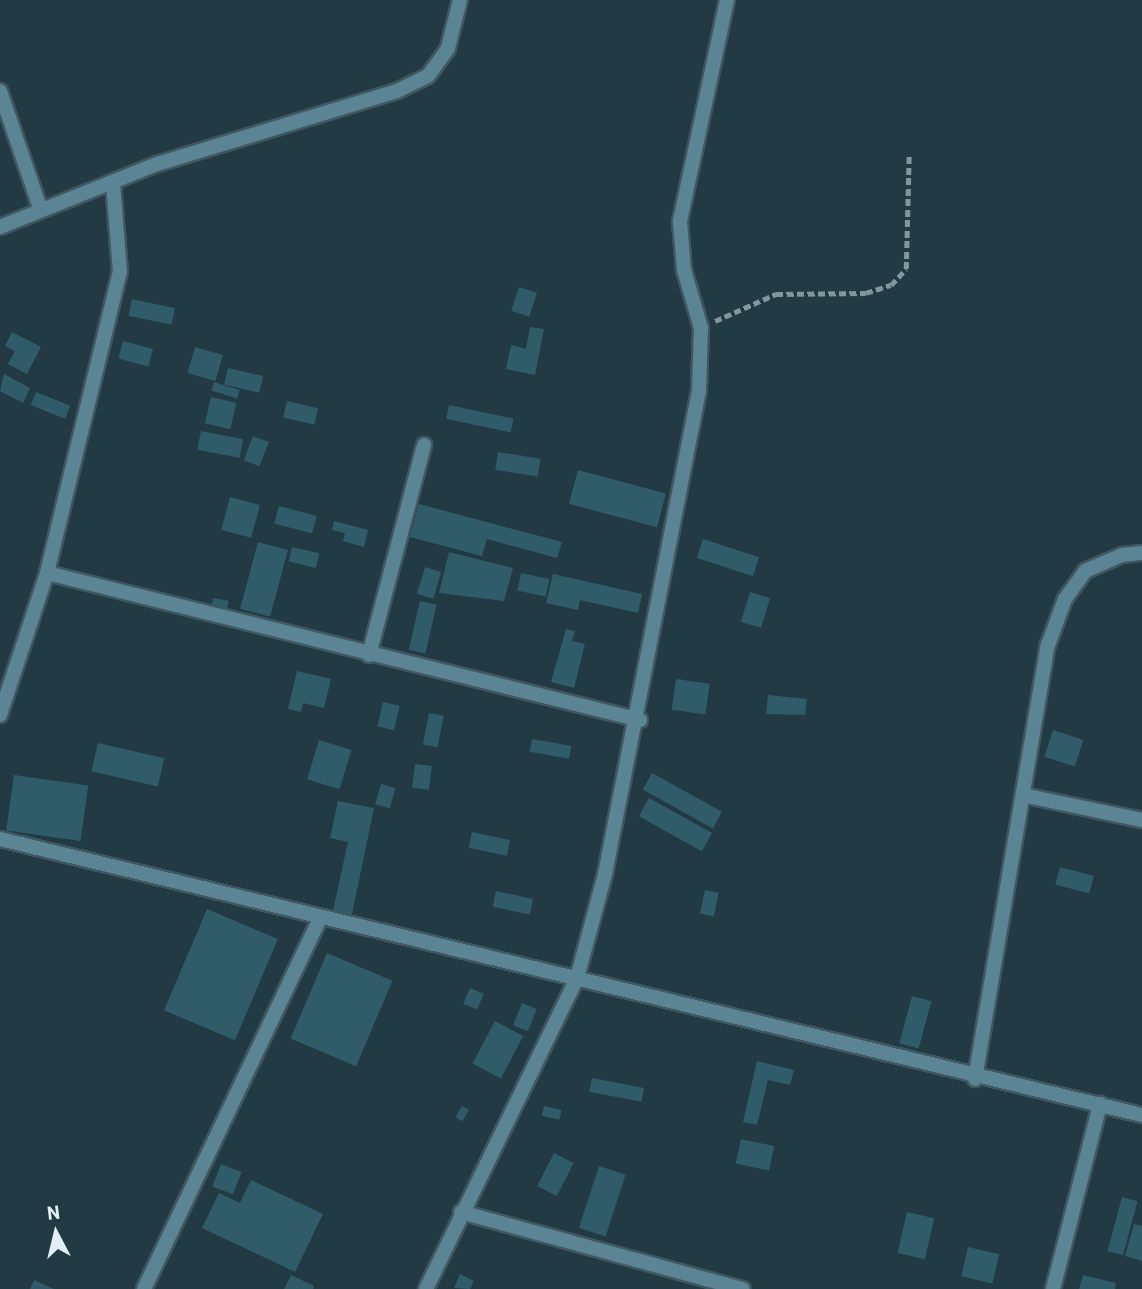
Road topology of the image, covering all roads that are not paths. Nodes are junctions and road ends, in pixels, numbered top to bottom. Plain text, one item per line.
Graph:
1 (460, 0) edge
2 (726, 0) edge
3 (0, 91) edge
4 (113, 183) junction
5 (40, 208) junction
6 (0, 227) edge
7 (424, 445) dead end
8 (1142, 554) edge
9 (47, 573) junction
10 (369, 655) junction
11 (0, 715) edge
12 (640, 720) junction
13 (1023, 795) junction
14 (1142, 820) edge
15 (0, 839) edge
16 (320, 919) junction
17 (578, 978) junction
18 (975, 1079) junction
19 (1100, 1104) junction
20 (1142, 1115) edge
21 (461, 1212) junction
22 (705, 1284) edge
23 (144, 1289) edge
24 (426, 1289) edge
25 (743, 1289) edge
26 (1053, 1289) edge

1 - 4 street
2 - 12 street
3 - 5 street
4 - 5 street
4 - 9 street
5 - 6 street
7 - 10 street
8 - 13 street
9 - 10 street
9 - 11 street
10 - 12 street
12 - 17 street
13 - 14 street
13 - 18 street
15 - 16 street
16 - 17 street
16 - 23 street
17 - 18 street
17 - 21 street
18 - 19 street
19 - 20 street
19 - 26 street
21 - 22 street
21 - 24 street
22 - 25 street

